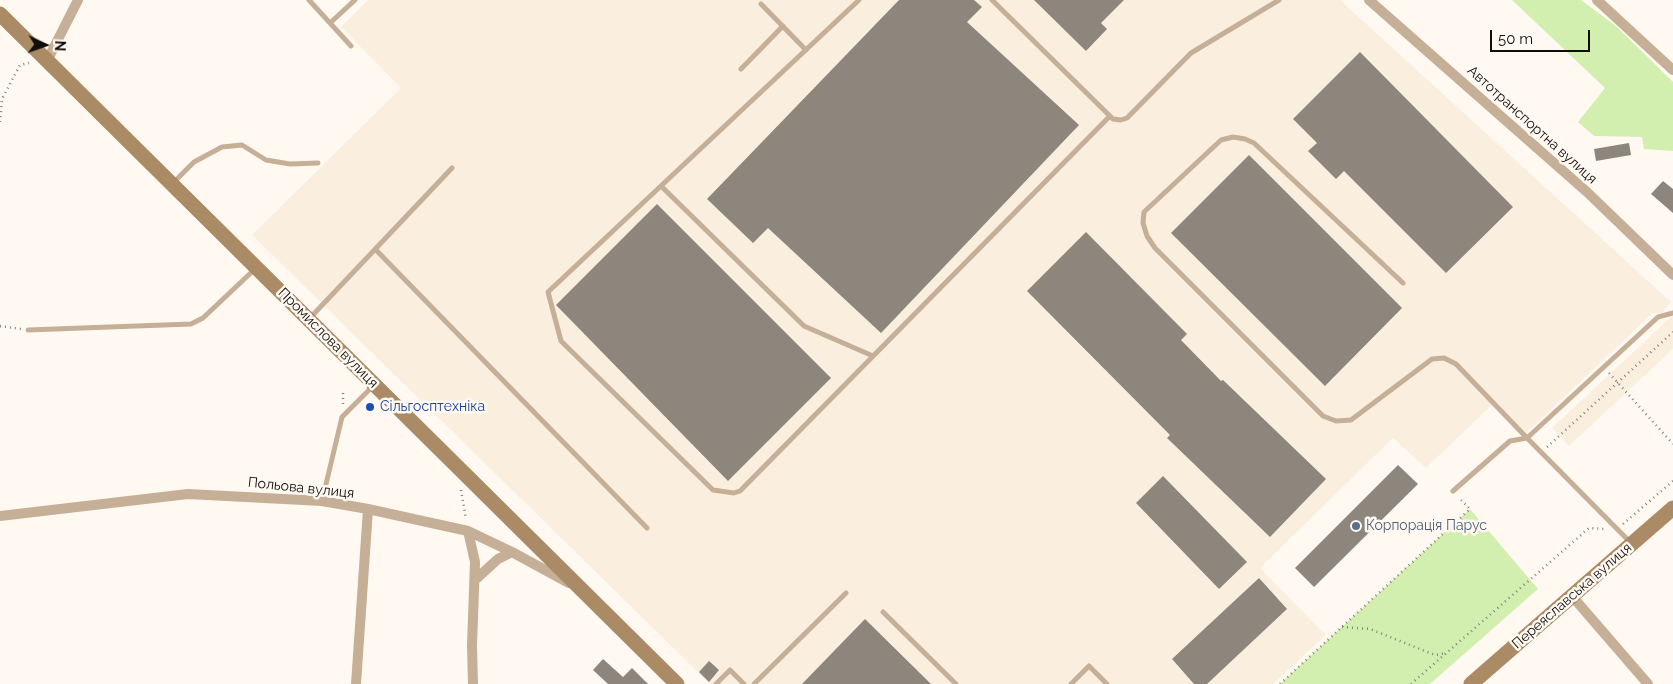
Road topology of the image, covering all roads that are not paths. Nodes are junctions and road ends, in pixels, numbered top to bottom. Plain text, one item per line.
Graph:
1 (78, 0) edge
2 (308, 0) edge
3 (355, 0) edge
4 (859, 0) edge
5 (992, 0) edge
6 (1279, 0) edge
7 (1369, 0) edge
8 (1597, 0) edge
9 (761, 4) dead end
10 (0, 14) edge
11 (330, 23) junction
12 (782, 26) junction
13 (351, 46) dead end
14 (806, 50) junction
15 (47, 61) junction
16 (740, 69) dead end
17 (1673, 70) edge
18 (1110, 116) junction
19 (318, 163) dead end
20 (452, 168) dead end
21 (172, 184) junction
22 (661, 186) junction
23 (375, 249) junction
24 (256, 268) junction
25 (1673, 275) edge
26 (1403, 283) dead end
27 (1673, 313) edge
28 (308, 319) junction
29 (28, 330) road end
30 (873, 356) junction
31 (374, 384) junction
32 (1527, 438) junction
33 (1453, 491) road end
34 (322, 501) junction
35 (1673, 508) edge
36 (368, 509) junction
37 (0, 516) edge
38 (647, 528) dead end
39 (468, 531) junction
40 (1632, 544) junction
41 (512, 552) junction
42 (476, 579) junction
43 (584, 591) junction
44 (846, 593) dead end
45 (1572, 596) junction
46 (883, 612) dead end
47 (356, 684) edge
48 (474, 684) edge
49 (677, 684) edge
50 (716, 684) edge
51 (744, 684) edge
52 (754, 684) edge
53 (956, 684) edge
54 (1071, 684) edge
55 (1107, 684) edge
56 (1471, 684) edge
57 (1648, 684) edge

1 - 15 street
2 - 11 lane
3 - 11 lane
4 - 14 lane
5 - 18 lane
6 - 18 lane
7 - 25 street, Автотранспортна вулиця
8 - 17 street
9 - 12 lane
10 - 15 street, Промислова вулиця
11 - 13 lane
12 - 14 lane
12 - 16 lane
14 - 22 lane
15 - 21 street, Промислова вулиця
18 - 30 lane
19 - 21 lane
20 - 23 lane
21 - 24 street, Промислова вулиця
22 - 30 lane
22 - 30 lane
23 - 28 lane
23 - 38 lane
24 - 28 street, Промислова вулиця
24 - 29 lane
26 - 32 lane
27 - 32 lane
28 - 31 street, Промислова вулиця
31 - 34 lane
31 - 43 street, Промислова вулиця
32 - 33 lane
32 - 40 lane
34 - 36 street, Польова вулиця
34 - 37 street, Польова вулиця
35 - 40 street, Переяславська вулиця
36 - 39 street, Польова вулиця
36 - 47 street
39 - 41 street, Польова вулиця
39 - 42 street
40 - 45 street, Переяславська вулиця
41 - 42 street
41 - 43 street, Польова вулиця
42 - 48 street
43 - 49 street, Промислова вулиця
44 - 52 lane
45 - 56 street, Переяславська вулиця
45 - 57 street
46 - 53 lane
50 - 51 lane
54 - 55 lane

